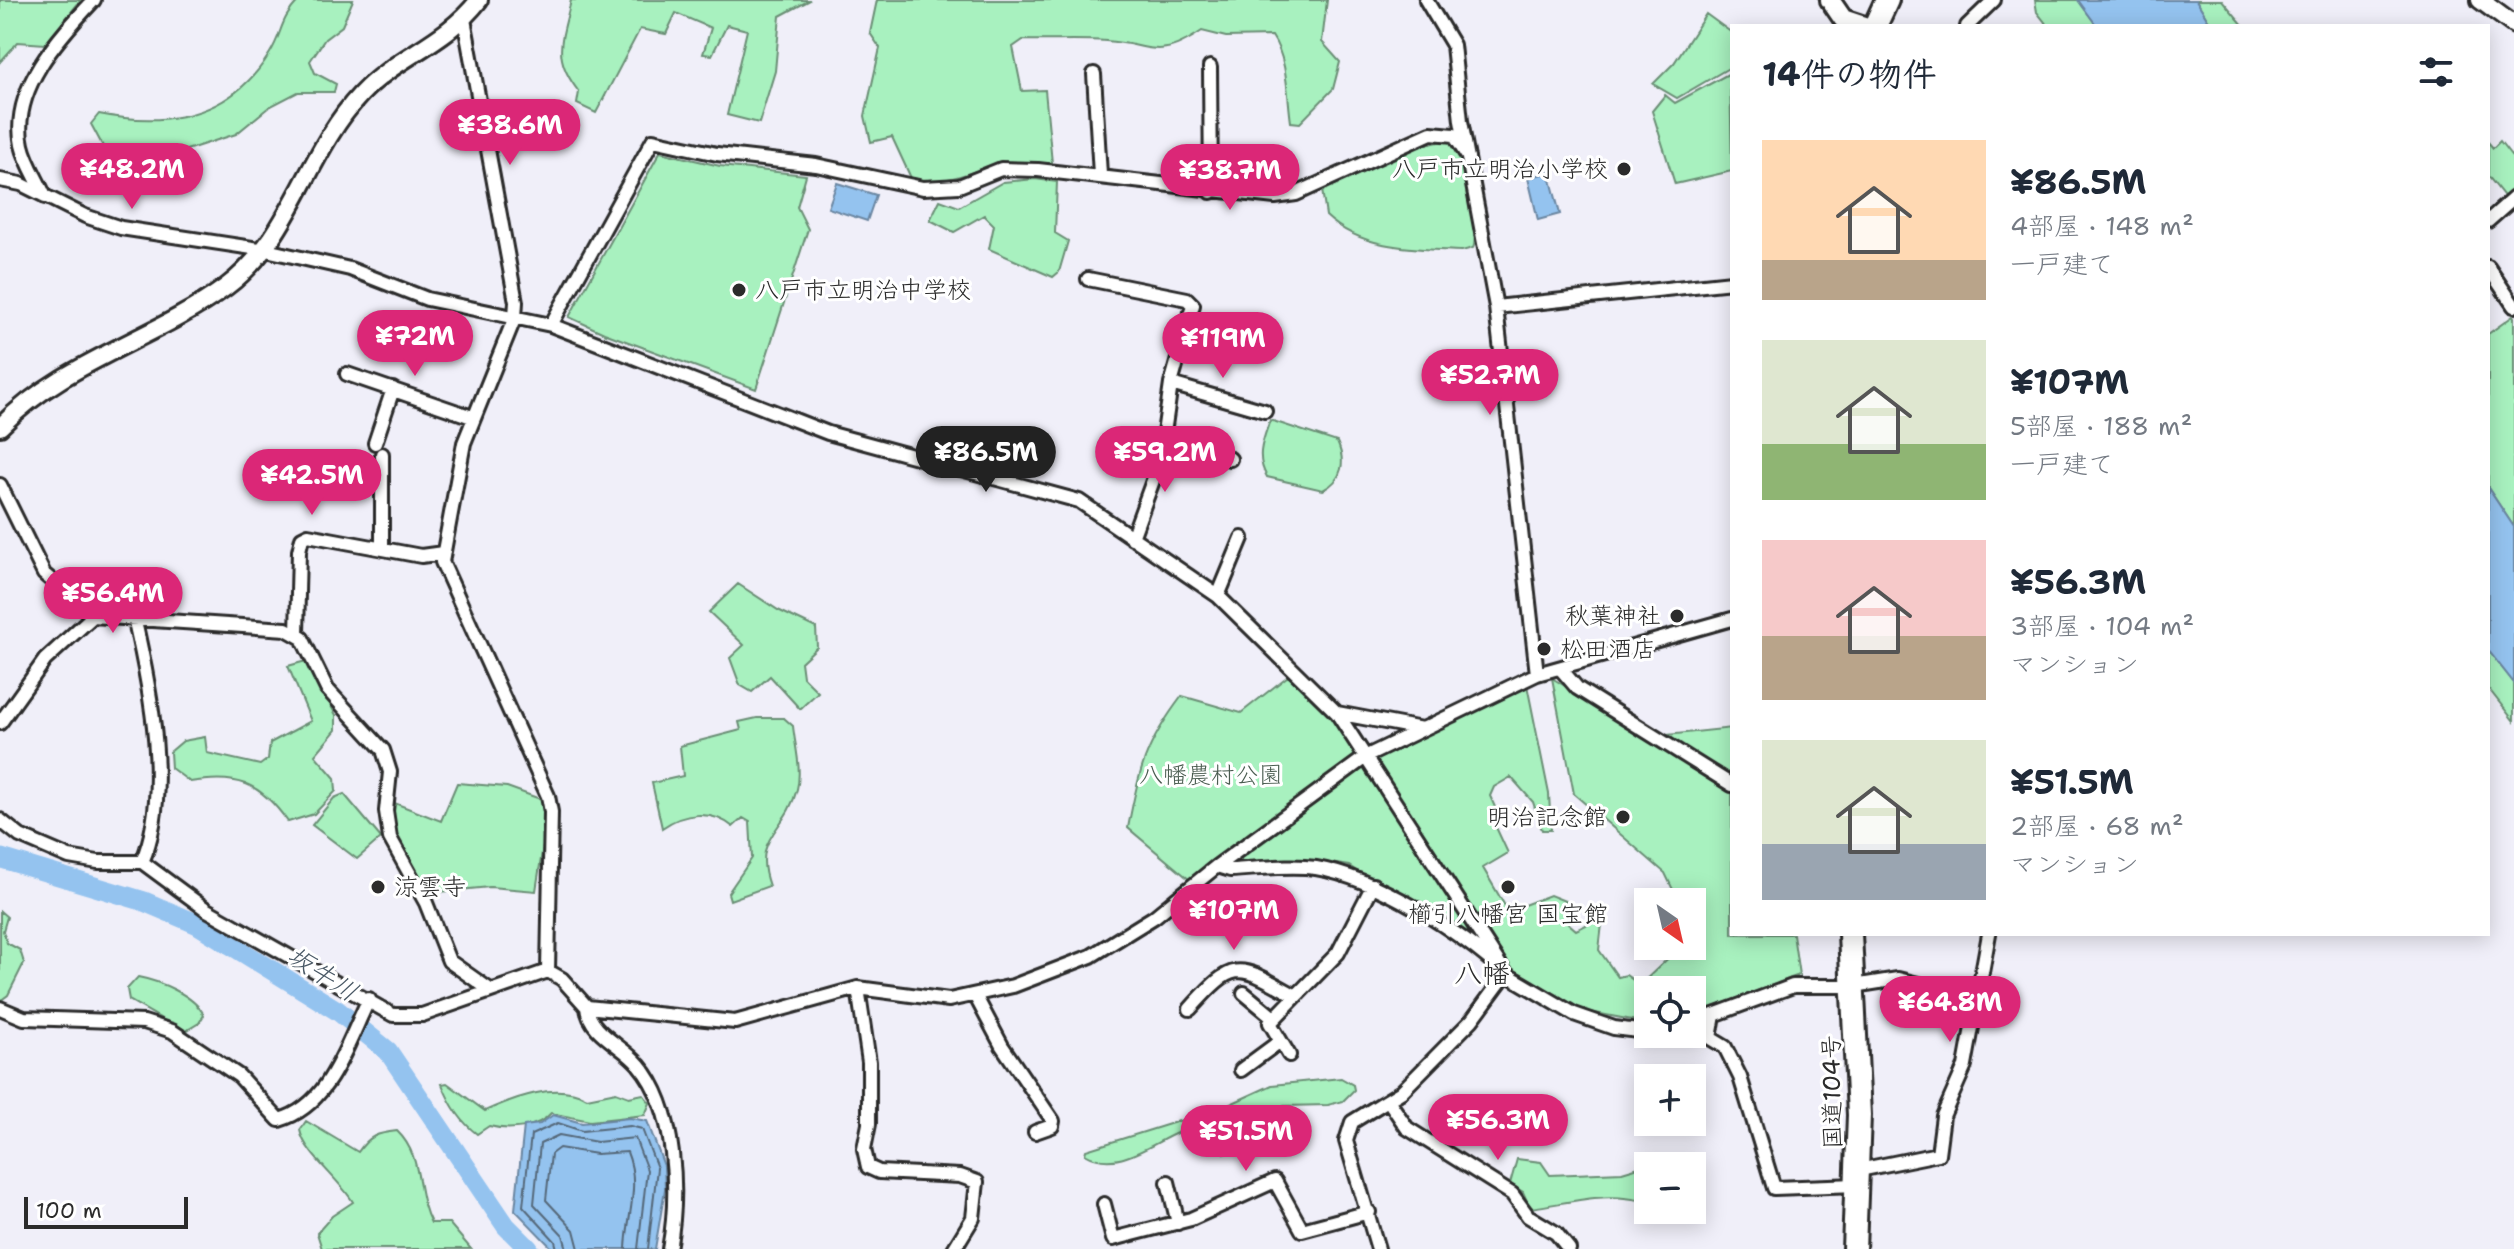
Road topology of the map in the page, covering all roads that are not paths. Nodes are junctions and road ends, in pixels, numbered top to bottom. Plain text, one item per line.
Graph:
1 (94, 0) edge
2 (479, 0) edge
3 (1426, 0) edge
4 (1830, 0) edge
5 (1887, 0) edge
6 (1994, 0) edge
7 (2480, 0) edge
8 (464, 19) junction
9 (1858, 24) edge
10 (1876, 24) edge
11 (1969, 24) edge
12 (2514, 25) edge
13 (1210, 67) dead end
14 (1094, 74) dead end
15 (1468, 157) junction
16 (1100, 175) junction
17 (0, 180) edge
18 (1211, 192) junction
19 (45, 197) junction
20 (2514, 198) edge
21 (2490, 219) edge
22 (266, 250) junction
23 (2490, 270) edge
24 (1088, 279) dead end
25 (1730, 282) edge
26 (2514, 306) edge
27 (1496, 307) junction
28 (515, 317) junction
29 (551, 325) junction
30 (347, 374) dead end
31 (1171, 384) junction
32 (393, 389) junction
33 (1265, 411) dead end
34 (472, 417) junction
35 (0, 427) edge
36 (1167, 442) junction
37 (1230, 459) dead end
38 (0, 485) edge
39 (1132, 538) junction
40 (1242, 538) dead end
41 (382, 548) junction
42 (443, 553) junction
43 (1218, 596) junction
44 (93, 616) junction
45 (134, 617) junction
46 (1730, 620) edge
47 (297, 634) junction
48 (1560, 668) junction
49 (1537, 674) junction
50 (1337, 713) junction
51 (0, 723) edge
52 (1422, 729) junction
53 (1367, 756) junction
54 (1730, 784) edge
55 (0, 820) edge
56 (142, 862) junction
57 (1217, 866) junction
58 (1373, 885) junction
59 (1850, 936) edge
60 (1989, 936) edge
61 (548, 971) junction
62 (1506, 974) junction
63 (1854, 986) junction
64 (858, 988) junction
65 (490, 990) junction
66 (1244, 993) dead end
67 (1294, 995) junction
68 (976, 997) junction
69 (369, 999) junction
70 (587, 1007) junction
71 (0, 1008) edge
72 (1190, 1009) dead end
73 (1973, 1013) junction
74 (1714, 1015) junction
75 (1274, 1018) junction
76 (1706, 1018) edge
77 (1634, 1030) edge
78 (1279, 1042) junction
79 (1289, 1055) dead end
80 (1241, 1070) dead end
81 (1388, 1100) junction
82 (1035, 1132) dead end
83 (1858, 1178) junction
84 (1168, 1182) dead end
85 (1104, 1204) dead end
86 (1369, 1212) junction
87 (1178, 1223) junction
88 (1126, 1243) edge
89 (669, 1249) edge
90 (954, 1249) edge
91 (1378, 1249) edge
92 (1569, 1249) edge
93 (1854, 1249) edge

1 - 19 street
2 - 8 street
3 - 15 street
4 - 9 main road
5 - 10 highway
6 - 11 street
7 - 12 street
8 - 22 street
8 - 28 street
13 - 18 street
14 - 16 street
15 - 18 street
15 - 27 street
16 - 18 street
16 - 29 street
17 - 19 street
19 - 22 street
20 - 21 street
22 - 28 street
22 - 35 street
23 - 26 street
24 - 31 street
25 - 27 street
27 - 49 street
28 - 29 street
28 - 34 street
29 - 39 street
30 - 32 street
31 - 33 street
31 - 36 street
32 - 34 street
32 - 41 street
34 - 42 street
36 - 37 street
36 - 39 street
38 - 44 street
39 - 43 street
40 - 43 street
41 - 42 street
41 - 47 street
42 - 61 street
43 - 50 street
44 - 45 street
44 - 51 street
45 - 47 street
45 - 56 street
46 - 48 street
47 - 65 street
48 - 49 street
48 - 54 street
49 - 52 street
50 - 52 street
50 - 53 street
52 - 53 street
53 - 57 street
53 - 62 street
55 - 56 street
56 - 69 street
57 - 58 street
57 - 68 street
58 - 62 street
58 - 67 street
59 - 63 highway, 国道104号
60 - 73 street
61 - 65 street
61 - 70 street
62 - 77 street
62 - 81 street
63 - 73 street
63 - 74 street
63 - 83 highway, 国道104号
64 - 68 street
64 - 70 street
64 - 90 street
65 - 69 street
66 - 75 street
67 - 72 street
67 - 75 street
68 - 82 street
69 - 71 street
70 - 89 street
73 - 83 street
74 - 76 street
74 - 83 street
75 - 78 street
78 - 79 street
78 - 80 street
81 - 86 street
81 - 92 street
83 - 93 highway, 国道104号
84 - 87 street
85 - 88 street
86 - 87 street
86 - 91 street
87 - 88 street

